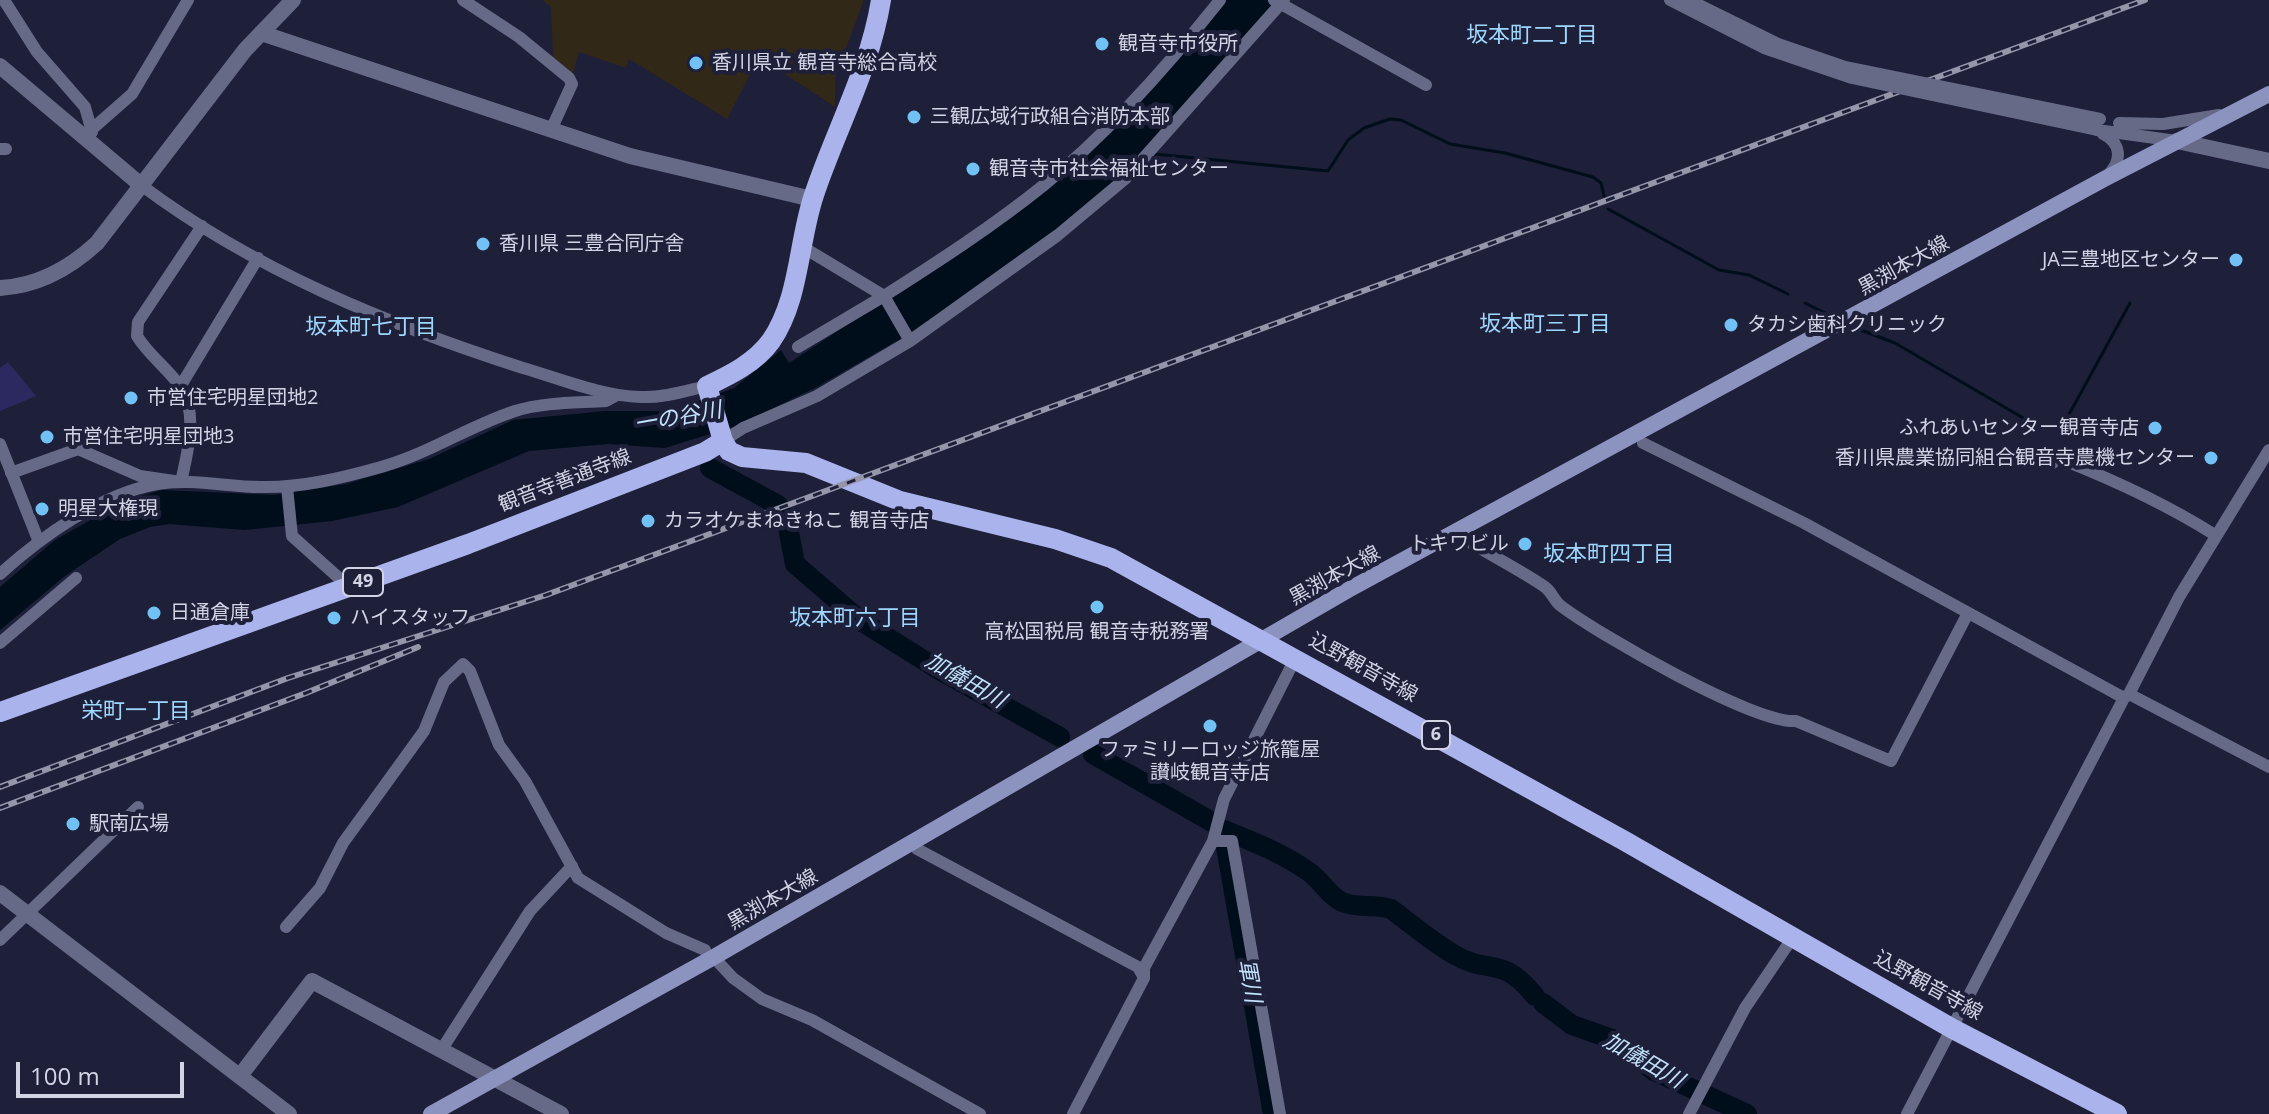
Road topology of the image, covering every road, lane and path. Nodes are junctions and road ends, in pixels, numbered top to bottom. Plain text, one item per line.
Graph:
1 (4, 0) edge
2 (188, 0) edge
3 (293, 0) edge
4 (463, 0) edge
5 (881, 0) edge
6 (1220, 0) edge
7 (1670, 0) edge
8 (1689, 0) edge
9 (1280, 1) edge
10 (261, 33) junction
11 (0, 66) edge
12 (1426, 85) dead end
13 (2269, 94) edge
14 (2230, 113) junction
15 (2119, 123) junction
16 (2098, 124) junction
17 (551, 130) junction
18 (88, 135) junction
19 (2146, 137) junction
20 (2177, 141) junction
21 (2142, 159) junction
22 (2269, 161) edge
23 (2106, 178) junction
24 (141, 185) junction
25 (812, 199) junction
26 (202, 226) junction
27 (801, 246) junction
28 (258, 258) junction
29 (0, 288) edge
30 (884, 296) junction
31 (910, 341) junction
32 (798, 347) dead end
33 (180, 387) junction
34 (708, 390) junction
35 (617, 395) junction
36 (721, 438) junction
37 (1643, 443) dead end
38 (0, 444) edge
39 (2269, 450) edge
40 (2053, 463) dead end
41 (11, 473) junction
42 (181, 482) junction
43 (287, 487) junction
44 (2215, 535) junction
45 (1466, 540) dead end
46 (39, 542) junction
47 (0, 574) edge
48 (76, 578) dead end
49 (349, 587) junction
50 (1968, 613) junction
51 (1262, 641) junction
52 (0, 643) edge
53 (1296, 657) junction
54 (2126, 696) junction
55 (0, 712) edge
56 (2269, 767) edge
57 (138, 807) dead end
58 (1213, 841) junction
59 (917, 849) dead end
60 (572, 866) junction
61 (0, 893) edge
62 (26, 913) junction
63 (286, 927) dead end
64 (1793, 937) junction
65 (0, 940) edge
66 (705, 950) dead end
67 (719, 963) dead end
68 (1144, 978) junction
69 (1953, 1029) junction
70 (442, 1049) junction
71 (240, 1076) junction
72 (495, 1079) junction
73 (2114, 1113) edge
74 (289, 1114) edge
75 (431, 1114) edge
76 (561, 1114) edge
77 (980, 1114) edge
78 (1073, 1114) edge
79 (1280, 1114) edge
80 (1689, 1114) edge
81 (1907, 1114) edge

1 - 18 street
2 - 18 street
3 - 10 street
4 - 17 street
5 - 25 main road
6 - 30 street
7 - 16 street, bridge
8 - 16 street, bridge
9 - 12 street
9 - 31 street
10 - 17 street
10 - 24 street
11 - 18 street
13 - 14 main road, 黒渕本大線
14 - 15 street
14 - 20 main road, 黒渕本大線
15 - 16 street
15 - 20 street
16 - 19 street
16 - 23 street
17 - 25 street
18 - 24 street
19 - 20 street
19 - 21 street
20 - 21 main road, 黒渕本大線
20 - 22 street
21 - 23 main road, 黒渕本大線
23 - 51 main road, 黒渕本大線
24 - 26 street
24 - 29 street
25 - 27 main road
26 - 28 street
26 - 33 street
27 - 30 street
27 - 34 main road
28 - 33 street
28 - 35 street
30 - 31 street
30 - 32 street
31 - 36 street
33 - 42 street
34 - 35 street
34 - 36 main road
35 - 43 street
36 - 49 main road, 観音寺善通寺線 / 49
36 - 51 main road, 込野観音寺線 / 6
37 - 50 street
38 - 41 street
39 - 44 street
40 - 44 street
41 - 42 street
41 - 46 street
42 - 43 street
42 - 46 street
43 - 49 street
44 - 54 street
45 - 50 street
46 - 47 street
48 - 52 street
49 - 55 main road, 観音寺善通寺線 / 49
50 - 54 street
51 - 53 main road, 込野観音寺線 / 6
51 - 72 main road, 黒渕本大線
53 - 58 street
53 - 64 main road, 込野観音寺線 / 6
54 - 56 street
54 - 69 street
57 - 62 street
58 - 68 street
58 - 79 street
59 - 68 street
60 - 63 street
60 - 66 street
60 - 70 street
61 - 62 street
62 - 65 street
62 - 71 street
64 - 69 main road, 込野観音寺線 / 6
64 - 80 street
67 - 77 street
68 - 78 street
69 - 73 main road, 込野観音寺線 / 6
69 - 81 street
70 - 71 street
70 - 72 street
71 - 74 street
72 - 75 main road, 黒渕本大線
72 - 76 street

